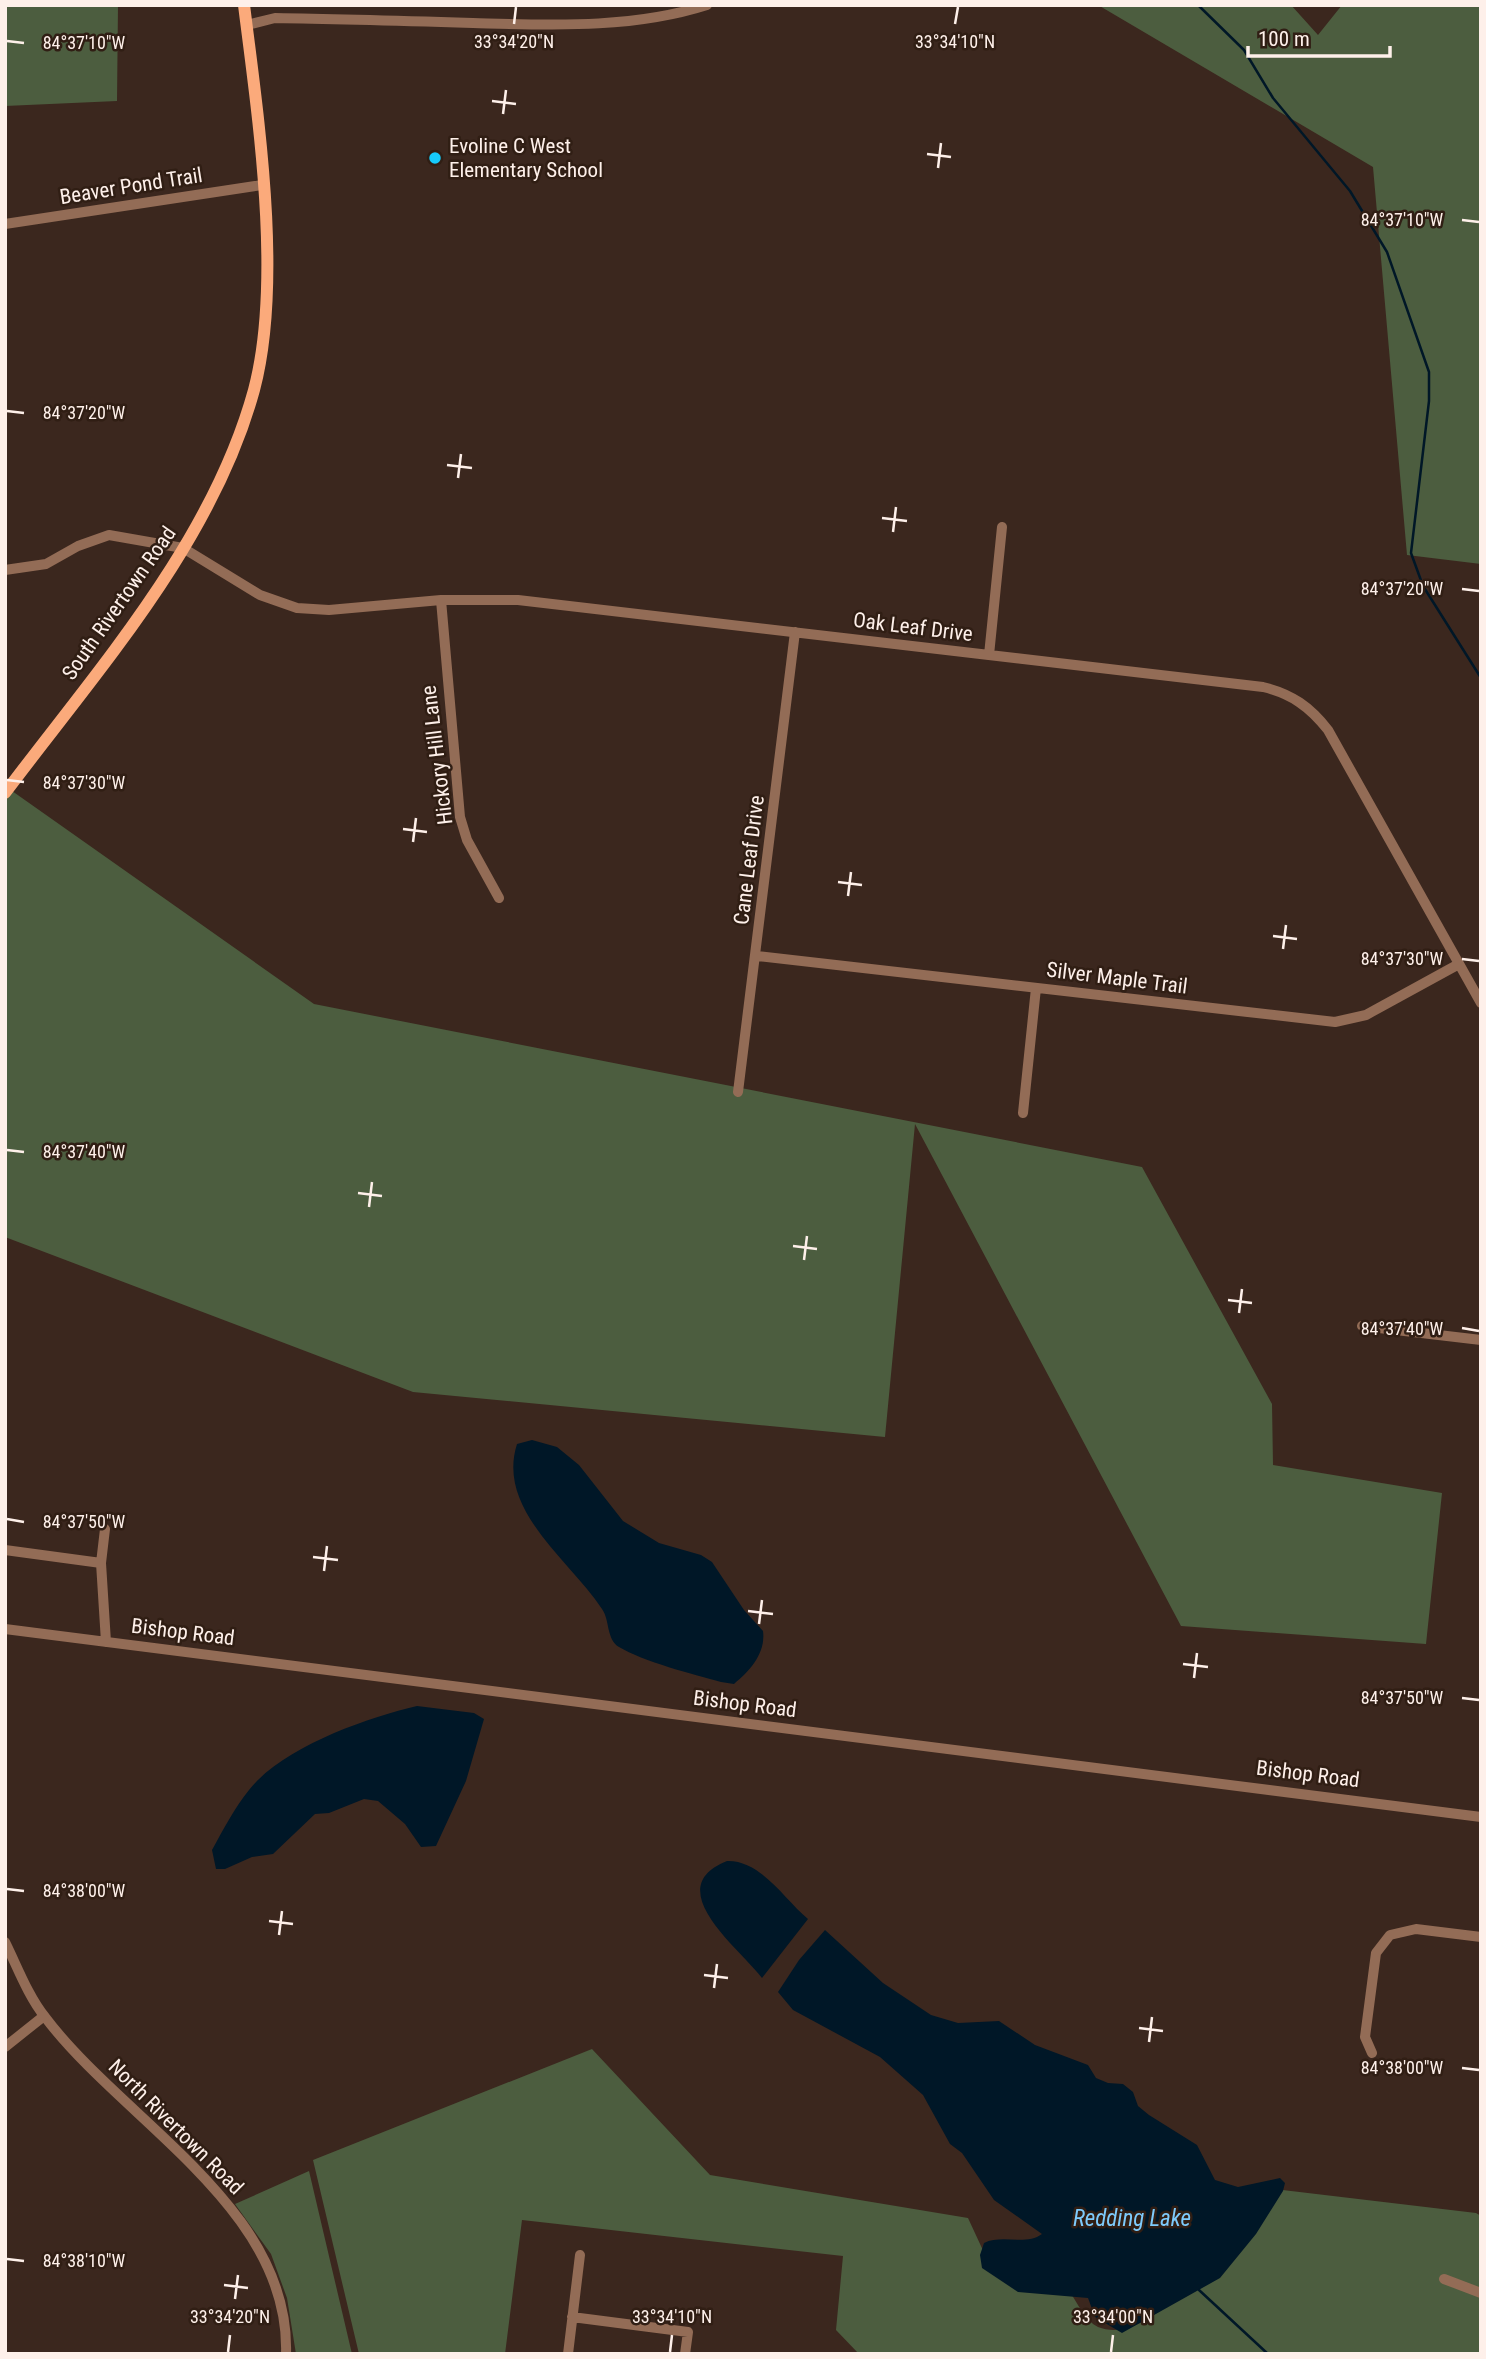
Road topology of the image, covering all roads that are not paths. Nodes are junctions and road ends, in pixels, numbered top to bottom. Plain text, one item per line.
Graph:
1 (244, 5) edge
2 (707, 5) edge
3 (247, 25) junction
4 (262, 185) junction
5 (5, 224) edge
6 (1002, 527) dead end
7 (183, 548) junction
8 (5, 569) edge
9 (441, 600) junction
10 (795, 632) junction
11 (989, 655) junction
12 (5, 793) edge
13 (499, 898) dead end
14 (757, 956) junction
15 (1459, 964) junction
16 (1036, 988) junction
17 (1481, 1003) edge
18 (738, 1092) dead end
19 (1023, 1112) dead end
20 (1362, 1326) dead end
21 (1481, 1340) edge
22 (105, 1529) dead end
23 (5, 1550) edge
24 (101, 1563) junction
25 (5, 1629) edge
26 (106, 1642) junction
27 (1481, 1817) edge
28 (1481, 1937) edge
29 (5, 1942) edge
30 (44, 2016) junction
31 (5, 2047) edge
32 (1373, 2053) dead end
33 (580, 2255) dead end
34 (1444, 2279) dead end
35 (1481, 2293) edge
36 (572, 2317) junction
37 (286, 2354) edge
38 (568, 2354) edge
39 (685, 2354) edge

1 - 3 main road, South Rivertown Road
2 - 3 street
3 - 4 main road, South Rivertown Road
4 - 5 street, Beaver Pond Trail
4 - 7 main road, South Rivertown Road
6 - 11 street
7 - 8 street
7 - 9 street, Oak Leaf Drive
7 - 12 main road, South Rivertown Road
9 - 10 street, Oak Leaf Drive
9 - 13 street, Hickory Hill Lane
10 - 11 street, Oak Leaf Drive
10 - 14 street, Cane Leaf Drive
11 - 15 street, Oak Leaf Drive
14 - 16 street, Silver Maple Trail
14 - 18 street, Cane Leaf Drive
15 - 16 street, Silver Maple Trail
15 - 17 street, Oak Leaf Drive
16 - 19 street
20 - 21 street
22 - 24 street
23 - 24 street
24 - 26 street
25 - 26 street, Bishop Road
26 - 27 street, Bishop Road
28 - 32 street
29 - 30 street, North Rivertown Road
30 - 31 street
30 - 37 street, North Rivertown Road
33 - 36 street
34 - 35 street
36 - 38 street
36 - 39 street

